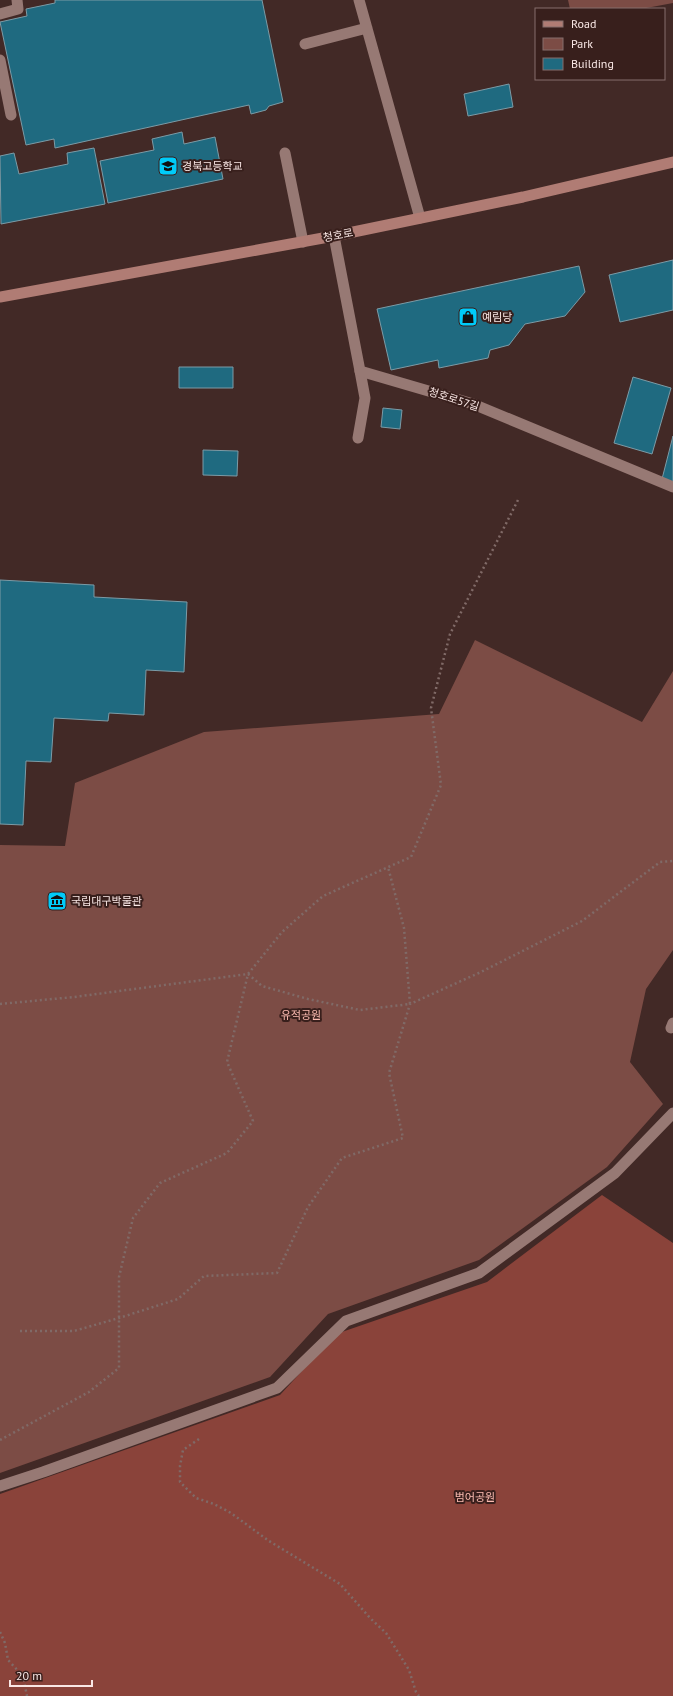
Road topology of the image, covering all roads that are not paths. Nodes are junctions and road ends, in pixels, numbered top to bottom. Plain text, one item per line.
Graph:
1 (17, 0) edge
2 (359, 0) edge
3 (0, 14) edge
4 (367, 28) junction
5 (305, 44) dead end
6 (0, 60) edge
7 (11, 115) dead end
8 (285, 153) dead end
9 (673, 162) edge
10 (420, 218) junction
11 (334, 236) junction
12 (303, 242) junction
13 (0, 297) edge
14 (360, 371) junction
15 (358, 438) dead end
16 (673, 487) edge
17 (673, 1113) edge
18 (0, 1486) edge

1 - 3 street
2 - 4 street
4 - 5 street
4 - 10 street
6 - 7 street
8 - 12 street
9 - 10 main road, 청호로
10 - 11 main road, 청호로
11 - 12 main road, 청호로
11 - 14 street
12 - 13 main road, 청호로
14 - 15 street
14 - 16 street, 청호로57길
17 - 18 street

